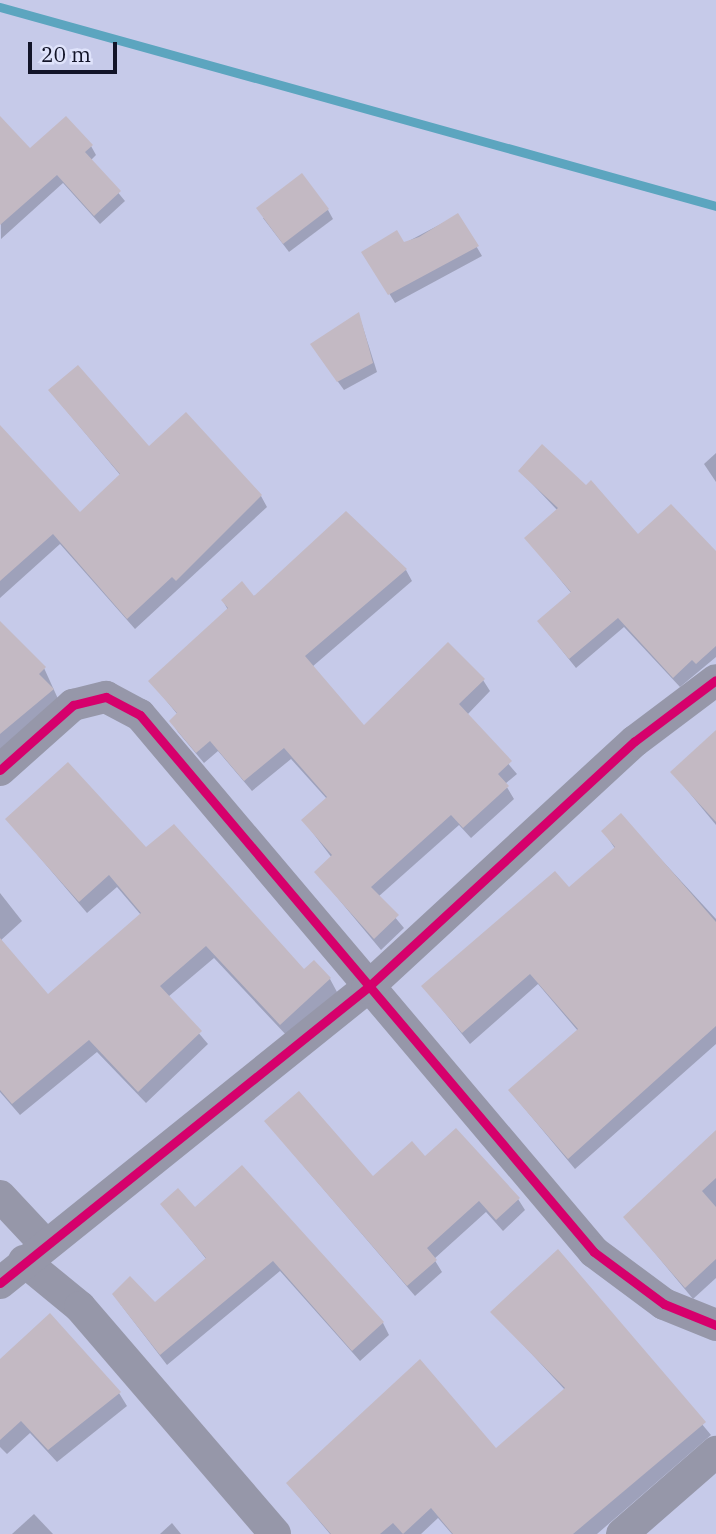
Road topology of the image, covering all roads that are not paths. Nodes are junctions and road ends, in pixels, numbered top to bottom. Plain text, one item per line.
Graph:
1 (716, 680) edge
2 (0, 770) edge
3 (367, 988) junction
4 (0, 1196) edge
5 (34, 1252) junction
6 (0, 1283) edge
7 (716, 1325) edge
8 (716, 1452) edge
9 (275, 1534) edge
10 (622, 1534) edge

1 - 3 street
2 - 3 street
3 - 5 street
3 - 7 street
4 - 5 street
5 - 6 street
5 - 9 street
8 - 10 street

